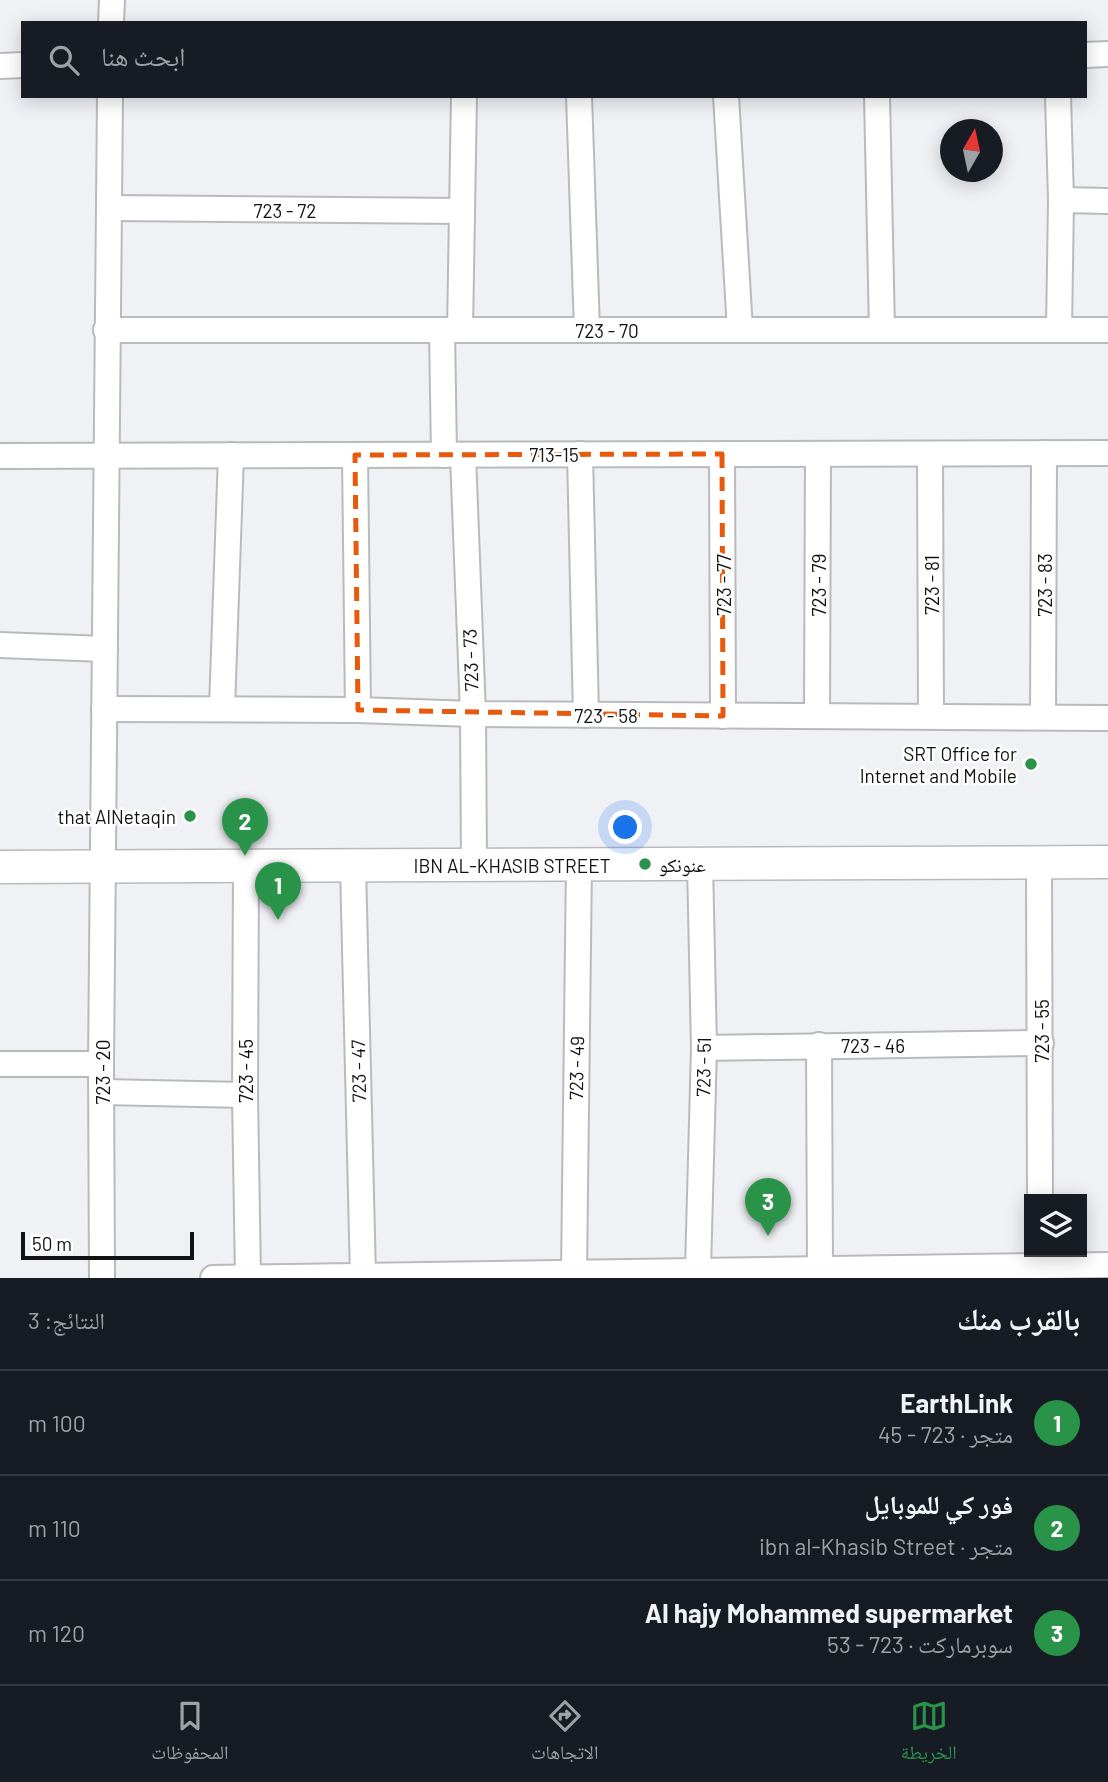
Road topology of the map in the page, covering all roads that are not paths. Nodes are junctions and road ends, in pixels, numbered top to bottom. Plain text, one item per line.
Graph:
1 (112, 0) edge
2 (111, 21) edge
3 (1087, 54) edge
4 (1108, 54) edge
5 (0, 65) edge
6 (21, 65) edge
7 (110, 98) edge
8 (464, 98) edge
9 (579, 98) edge
10 (726, 98) edge
11 (877, 98) edge
12 (1058, 98) edge
13 (1060, 200) junction
14 (1108, 201) edge
15 (109, 208) junction
16 (462, 211) junction
17 (106, 330) junction
18 (451, 330) junction
19 (587, 330) junction
20 (740, 330) junction
21 (882, 330) junction
22 (1059, 330) junction
23 (1108, 330) edge
24 (1044, 453) junction
25 (1108, 453) edge
26 (580, 454) junction
27 (722, 454) junction
28 (818, 454) junction
29 (930, 454) junction
30 (107, 455) junction
31 (231, 455) junction
32 (355, 455) junction
33 (453, 455) junction
34 (0, 456) edge
35 (0, 645) edge
36 (105, 649) junction
37 (222, 708) junction
38 (104, 709) junction
39 (358, 710) junction
40 (472, 714) junction
41 (586, 715) junction
42 (723, 716) junction
43 (817, 716) junction
44 (931, 716) junction
45 (1043, 717) junction
46 (1108, 718) edge
47 (1039, 862) junction
48 (1108, 862) edge
49 (579, 864) junction
50 (700, 864) junction
51 (474, 865) junction
52 (103, 866) junction
53 (246, 866) junction
54 (353, 866) junction
55 (0, 867) edge
56 (1041, 1044) junction
57 (819, 1045) junction
58 (704, 1048) junction
59 (101, 1063) junction
60 (0, 1064) edge
61 (102, 1092) junction
62 (245, 1095) junction
63 (1040, 1194) edge
64 (1040, 1259) edge
65 (1108, 1265) edge
66 (820, 1268) junction
67 (698, 1269) junction
68 (574, 1272) junction
69 (363, 1276) junction
70 (463, 1276) edge
71 (248, 1277) edge
72 (102, 1278) edge
73 (213, 1278) edge

1 - 2 street
3 - 4 street
5 - 6 street
7 - 15 street, 723 - 20
8 - 16 street, 723 - 73
9 - 19 street
10 - 20 street
11 - 21 street
12 - 13 street
13 - 14 street
13 - 22 street
15 - 16 street, 723 - 72
15 - 17 street, 723 - 20
16 - 18 street, 723 - 73
17 - 18 street, 723 - 70
17 - 30 street, 723 - 20
18 - 19 street, 723 - 70
18 - 33 street, 723 - 73
19 - 20 street, 723 - 70
20 - 21 street, 723 - 70
21 - 22 street, 723 - 70
22 - 23 street, 723 - 70
24 - 25 street, 713-15
24 - 29 street, 713-15
24 - 45 street, 723 - 83
26 - 27 street, 713-15
26 - 33 street, 713-15
26 - 41 street
27 - 28 street, 713-15
27 - 42 street, 723 - 77
28 - 29 street, 713-15
28 - 43 street, 723 - 79
29 - 44 street, 723 - 81
30 - 31 street, 713-15
30 - 34 street, 713-15
30 - 36 street, 723 - 20
31 - 32 street, 713-15
31 - 37 street
32 - 33 street, 713-15
32 - 39 street
33 - 40 street, 723 - 73
35 - 36 street
36 - 38 street, 723 - 20
37 - 38 street, 723 - 58
37 - 39 street, 723 - 58
38 - 52 street, 723 - 20
39 - 40 street, 723 - 58
40 - 41 street, 723 - 58
40 - 51 street, 723 - 73
41 - 42 street, 723 - 58
42 - 43 street, 723 - 58
43 - 44 street, 723 - 58
44 - 45 street, 723 - 58
45 - 46 street, 723 - 58
47 - 48 street, IBN AL-KHASIB STREET
47 - 50 street, IBN AL-KHASIB STREET
47 - 56 street, 723 - 55
49 - 50 street, IBN AL-KHASIB STREET
49 - 51 street, IBN AL-KHASIB STREET
49 - 68 street, 723 - 49
50 - 58 street, 723 - 51
51 - 54 street, IBN AL-KHASIB STREET
52 - 53 street, IBN AL-KHASIB STREET
52 - 55 street, IBN AL-KHASIB STREET
52 - 59 street, 723 - 20
53 - 54 street, IBN AL-KHASIB STREET
53 - 62 street, 723 - 45
54 - 69 street, 723 - 47
56 - 57 street, 723 - 46
56 - 63 street, 723 - 55
57 - 58 street, 723 - 46
57 - 66 street
58 - 67 street, 723 - 51
59 - 60 street
59 - 61 street, 723 - 20
61 - 62 street
61 - 72 street, 723 - 20
62 - 71 street, 723 - 45
64 - 65 street
64 - 66 street
66 - 67 street
67 - 68 street
68 - 70 street
69 - 70 street
69 - 71 street
71 - 73 street

